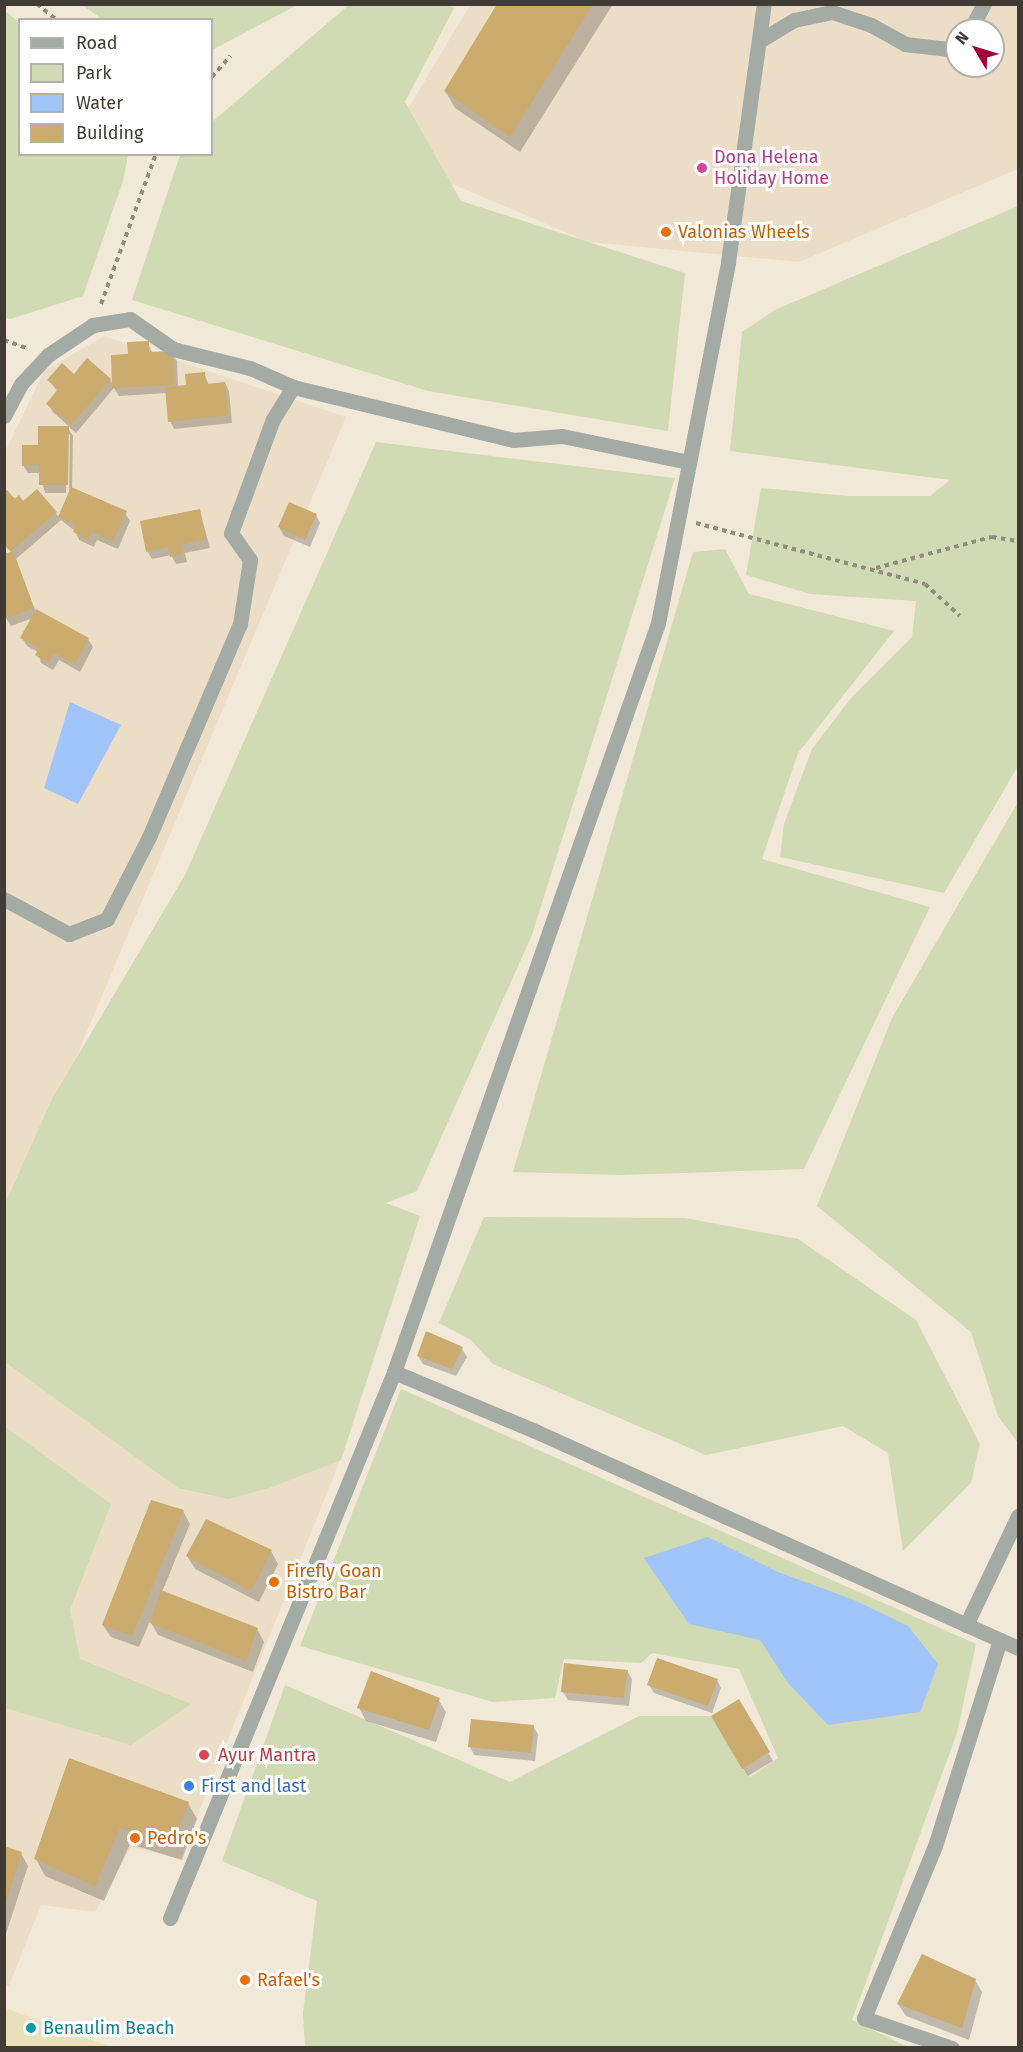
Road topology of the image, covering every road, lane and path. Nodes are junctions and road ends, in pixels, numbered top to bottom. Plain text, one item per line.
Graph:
1 (37, 4) edge
2 (764, 4) edge
3 (984, 4) edge
4 (54, 18) edge
5 (976, 18) edge
6 (759, 41) junction
7 (945, 49) edge
8 (230, 56) dead end
9 (213, 76) edge
10 (155, 156) edge
11 (93, 325) junction
12 (293, 387) junction
13 (4, 416) edge
14 (689, 462) junction
15 (678, 518) junction
16 (1018, 542) edge
17 (875, 568) junction
18 (960, 616) dead end
19 (4, 899) edge
20 (394, 1372) junction
21 (1018, 1516) edge
22 (966, 1625) junction
23 (1000, 1640) junction
24 (1018, 1648) edge
25 (170, 1918) dead end
26 (952, 2048) edge

1 - 4 path
2 - 6 street
3 - 5 street
6 - 7 street
6 - 14 street
8 - 9 path
10 - 11 path
11 - 12 street
11 - 13 street
12 - 14 street
12 - 19 street
14 - 15 street
15 - 17 path
15 - 20 street
16 - 17 path
17 - 18 path
20 - 22 street
20 - 25 street
21 - 22 street
22 - 23 street
23 - 24 street
23 - 26 street

